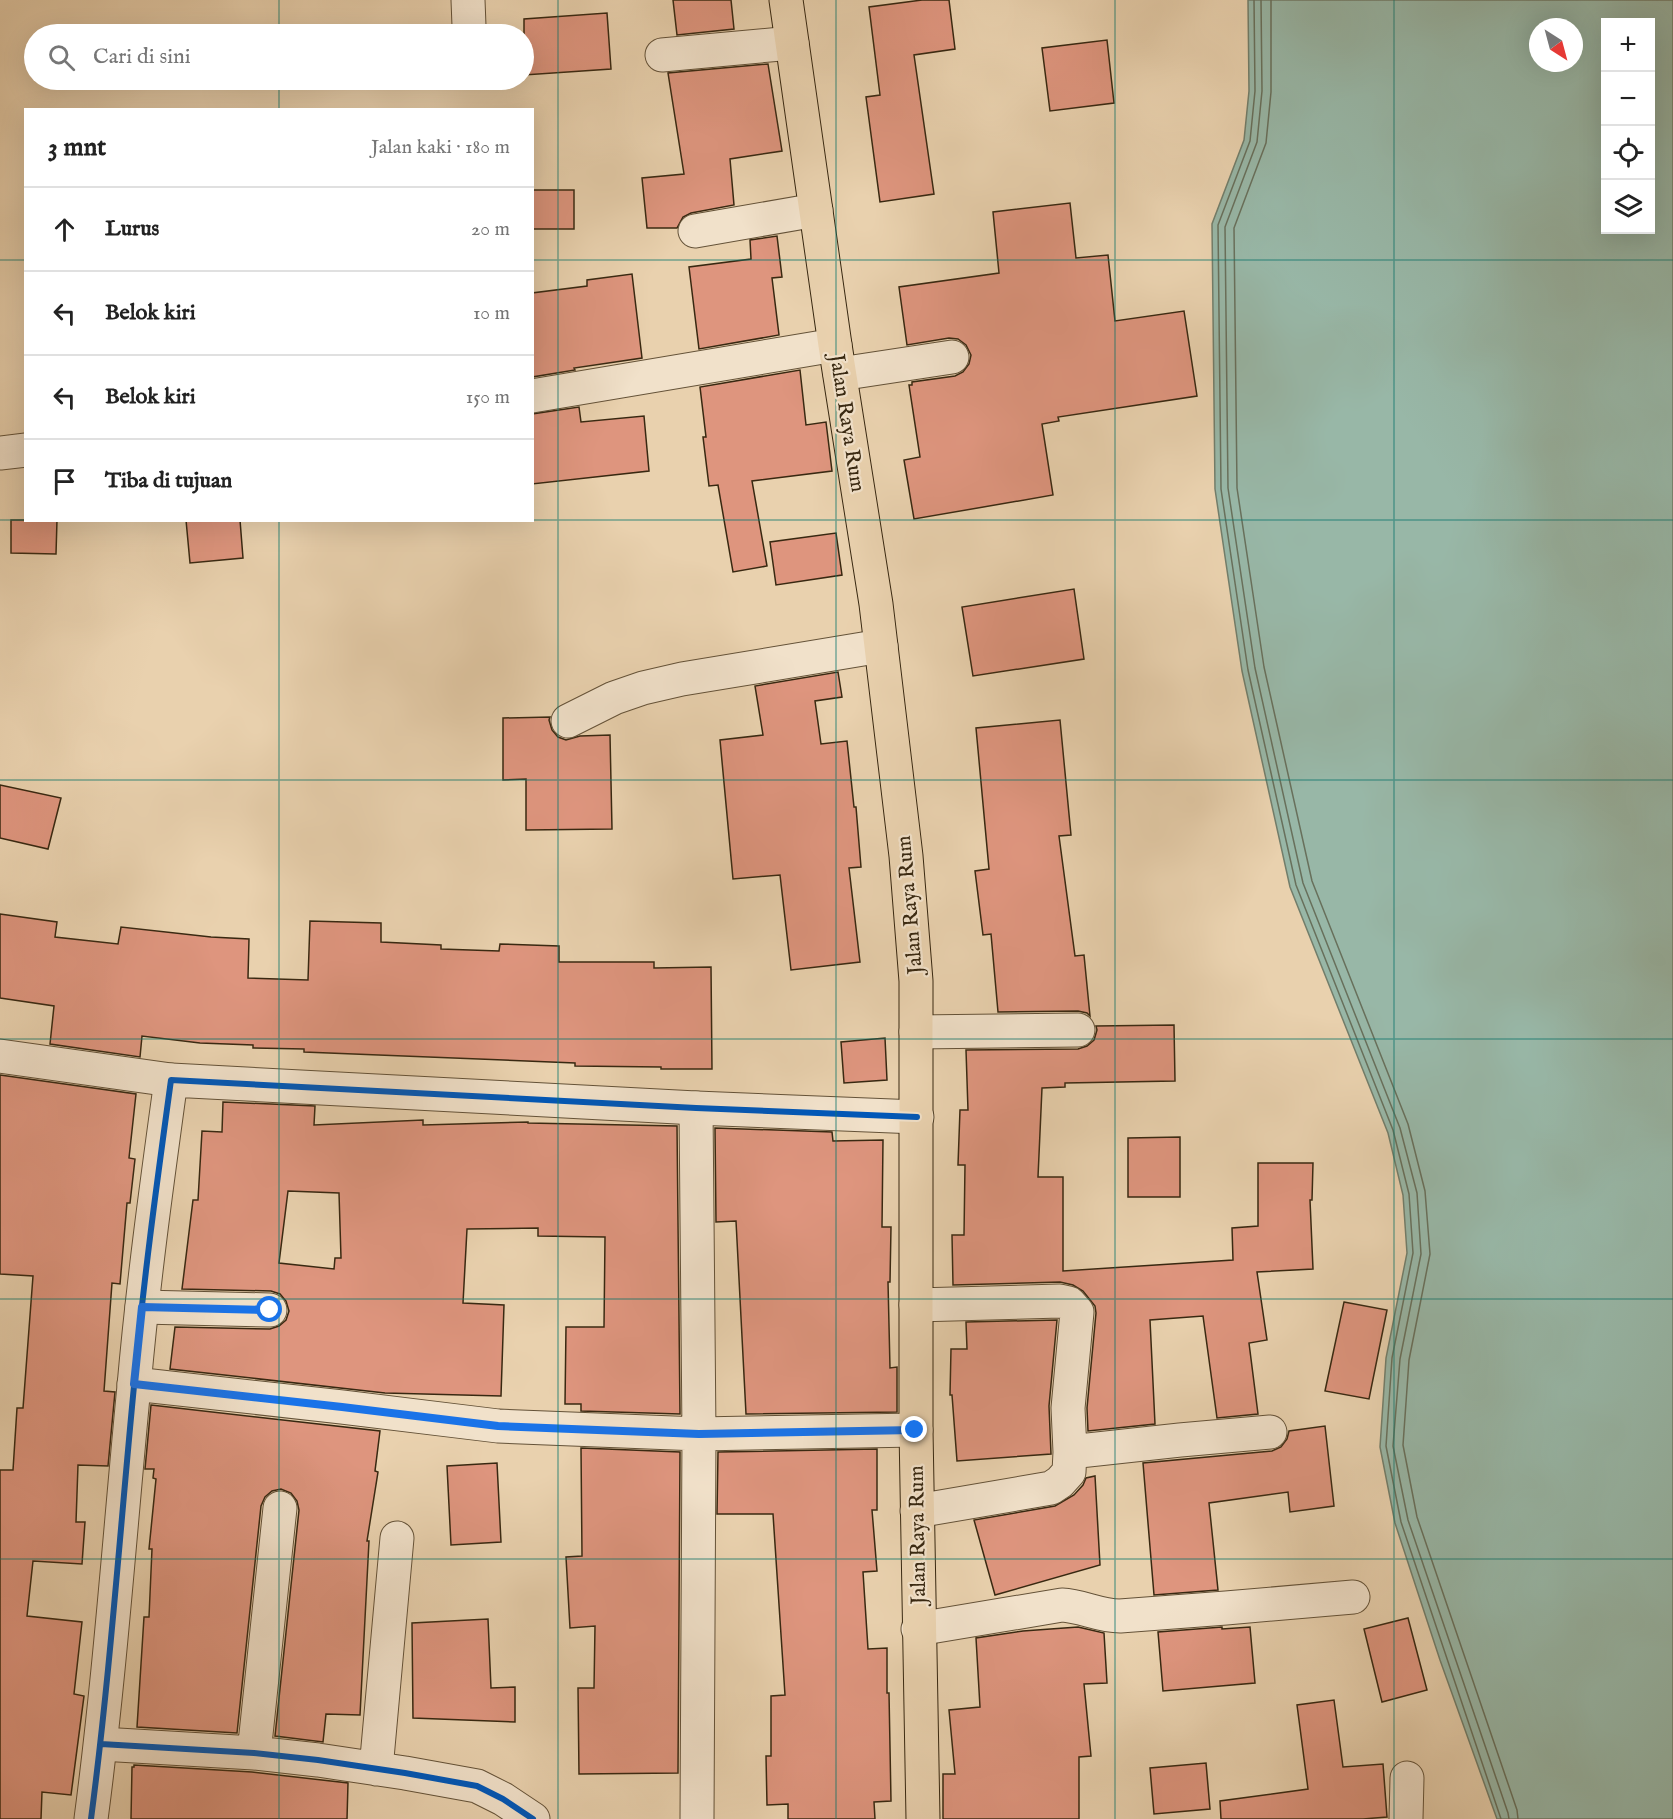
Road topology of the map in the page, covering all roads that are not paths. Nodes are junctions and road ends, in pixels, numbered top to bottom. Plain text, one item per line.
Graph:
1 (786, 0) edge
2 (792, 43) junction
3 (662, 55) dead end
4 (816, 210) junction
5 (695, 231) dead end
6 (952, 357) dead end
7 (838, 360) junction
8 (534, 396) edge
9 (24, 450) edge
10 (0, 453) edge
11 (881, 646) junction
12 (568, 721) dead end
13 (1078, 1030) dead end
14 (916, 1032) junction
15 (0, 1056) edge
16 (171, 1080) junction
17 (696, 1108) junction
18 (917, 1117) junction
19 (916, 1305) junction
20 (142, 1307) junction
21 (270, 1310) dead end
22 (134, 1384) junction
23 (915, 1430) junction
24 (1270, 1432) dead end
25 (699, 1434) junction
26 (1070, 1452) junction
27 (280, 1508) dead end
28 (917, 1511) junction
29 (397, 1538) dead end
30 (1353, 1597) dead end
31 (918, 1629) junction
32 (101, 1744) junction
33 (254, 1754) junction
34 (376, 1769) junction
35 (1407, 1778) dead end
36 (92, 1819) edge
37 (533, 1819) edge
38 (697, 1819) edge
39 (923, 1819) edge
40 (1406, 1819) edge

1 - 2 highway, Jalan Raya Rum
2 - 3 street
2 - 4 highway, Jalan Raya Rum
4 - 5 street
4 - 7 highway, Jalan Raya Rum
6 - 7 street
7 - 8 street
7 - 11 highway, Jalan Raya Rum
9 - 10 street
11 - 12 street
11 - 14 highway, Jalan Raya Rum
13 - 14 street
14 - 18 highway, Jalan Raya Rum
15 - 16 street
16 - 17 street
16 - 20 street
17 - 18 street
17 - 25 street
18 - 19 highway, Jalan Raya Rum
19 - 23 highway, Jalan Raya Rum
19 - 26 street
20 - 21 street
20 - 22 street
22 - 25 street
22 - 32 street
23 - 25 street
23 - 28 highway, Jalan Raya Rum
24 - 26 street
25 - 38 street
26 - 28 street
27 - 33 street
28 - 31 highway, Jalan Raya Rum
29 - 34 street
30 - 31 street
31 - 39 highway, Jalan Raya Rum
32 - 33 street
32 - 36 street
33 - 34 street
34 - 37 street
35 - 40 street

